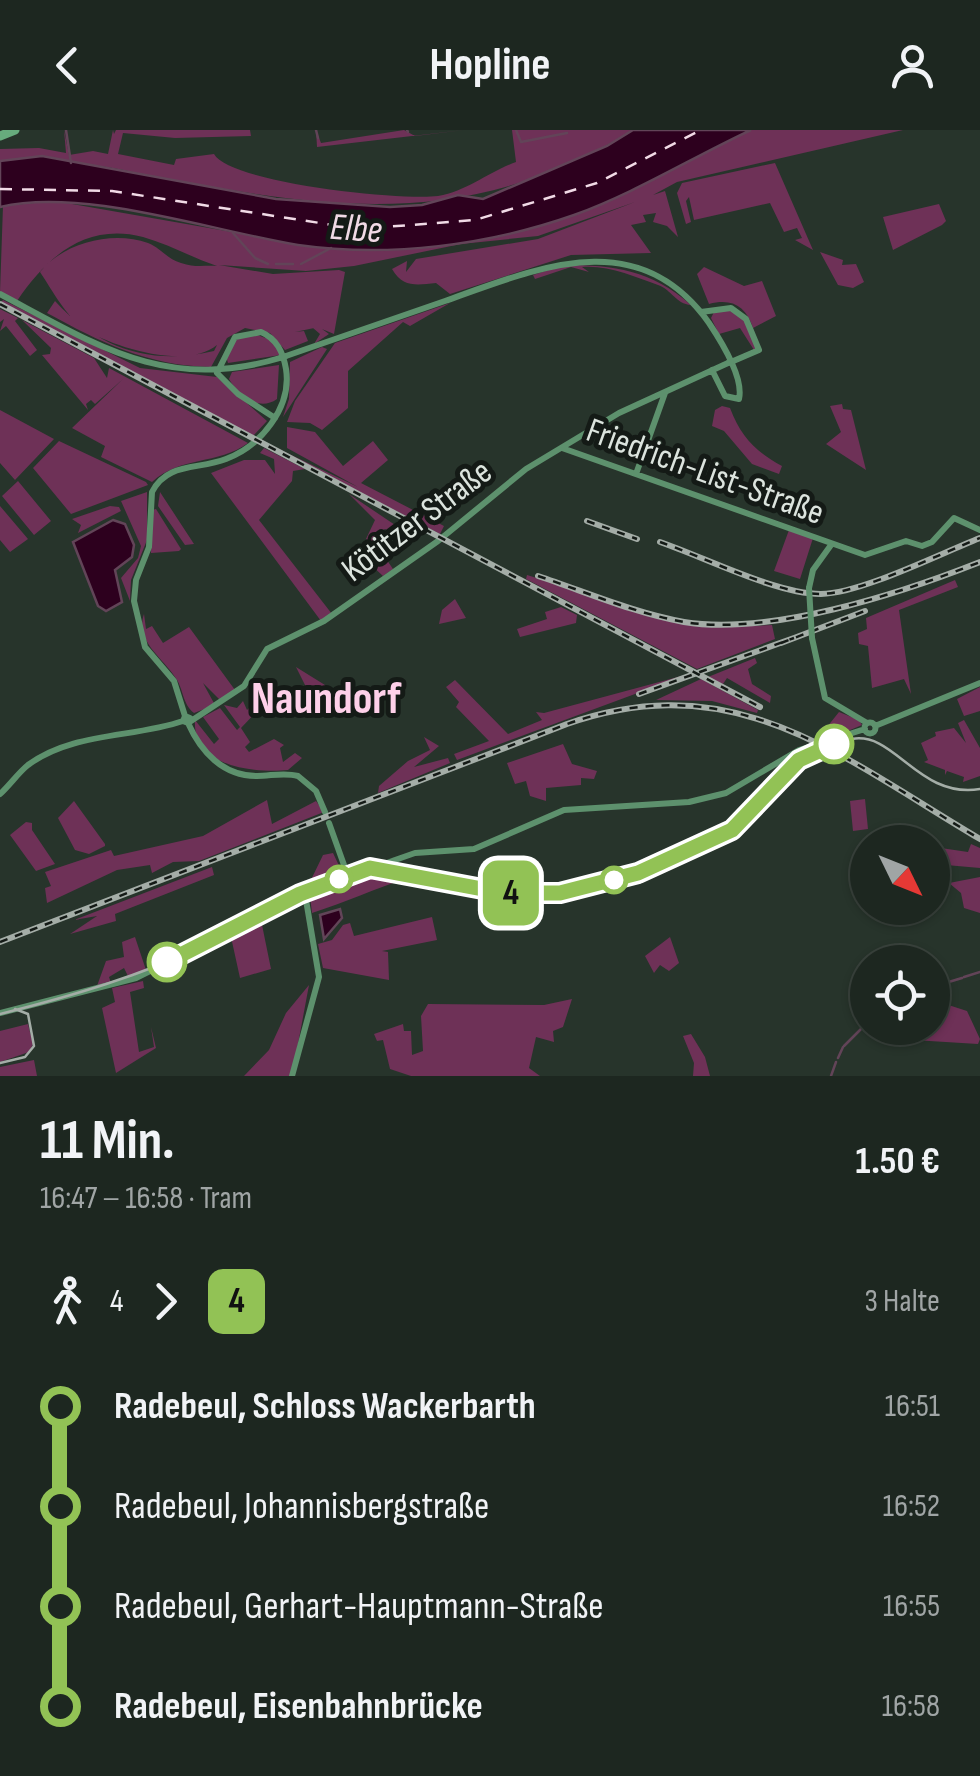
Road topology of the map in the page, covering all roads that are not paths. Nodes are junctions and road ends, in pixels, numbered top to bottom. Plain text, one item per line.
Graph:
1 (16, 130) edge
2 (0, 136) edge
3 (0, 294) edge
4 (700, 312) junction
5 (224, 359) junction
6 (233, 369) junction
7 (712, 370) junction
8 (214, 371) junction
9 (226, 381) junction
10 (666, 392) junction
11 (275, 418) junction
12 (561, 448) junction
13 (636, 474) junction
14 (980, 530) edge
15 (831, 545) junction
16 (980, 684) edge
17 (186, 720) junction
18 (869, 726) junction
19 (0, 794) edge
20 (325, 812) dead end
21 (329, 822) dead end
22 (349, 879) junction
23 (305, 894) junction
24 (0, 1013) edge
25 (292, 1076) edge

1 - 2 main road
3 - 8 street
4 - 6 street
4 - 7 street, Kötitzer Straße
4 - 7 street
5 - 6 street
5 - 8 street
5 - 11 street
6 - 8 street
6 - 9 street
7 - 10 street, Kötitzer Straße
8 - 9 street
9 - 11 street
10 - 12 street, Kötitzer Straße
10 - 13 street
11 - 17 street
12 - 13 street, Friedrich-List-Straße
12 - 17 street, Kötitzer Straße
13 - 15 street, Friedrich-List-Straße
14 - 15 street, Friedrich-List-Straße
15 - 18 street, bridge
16 - 18 street
17 - 19 street, Kötitzer Straße
17 - 20 street
18 - 22 street
21 - 22 street
22 - 23 street
23 - 24 street
23 - 25 street

